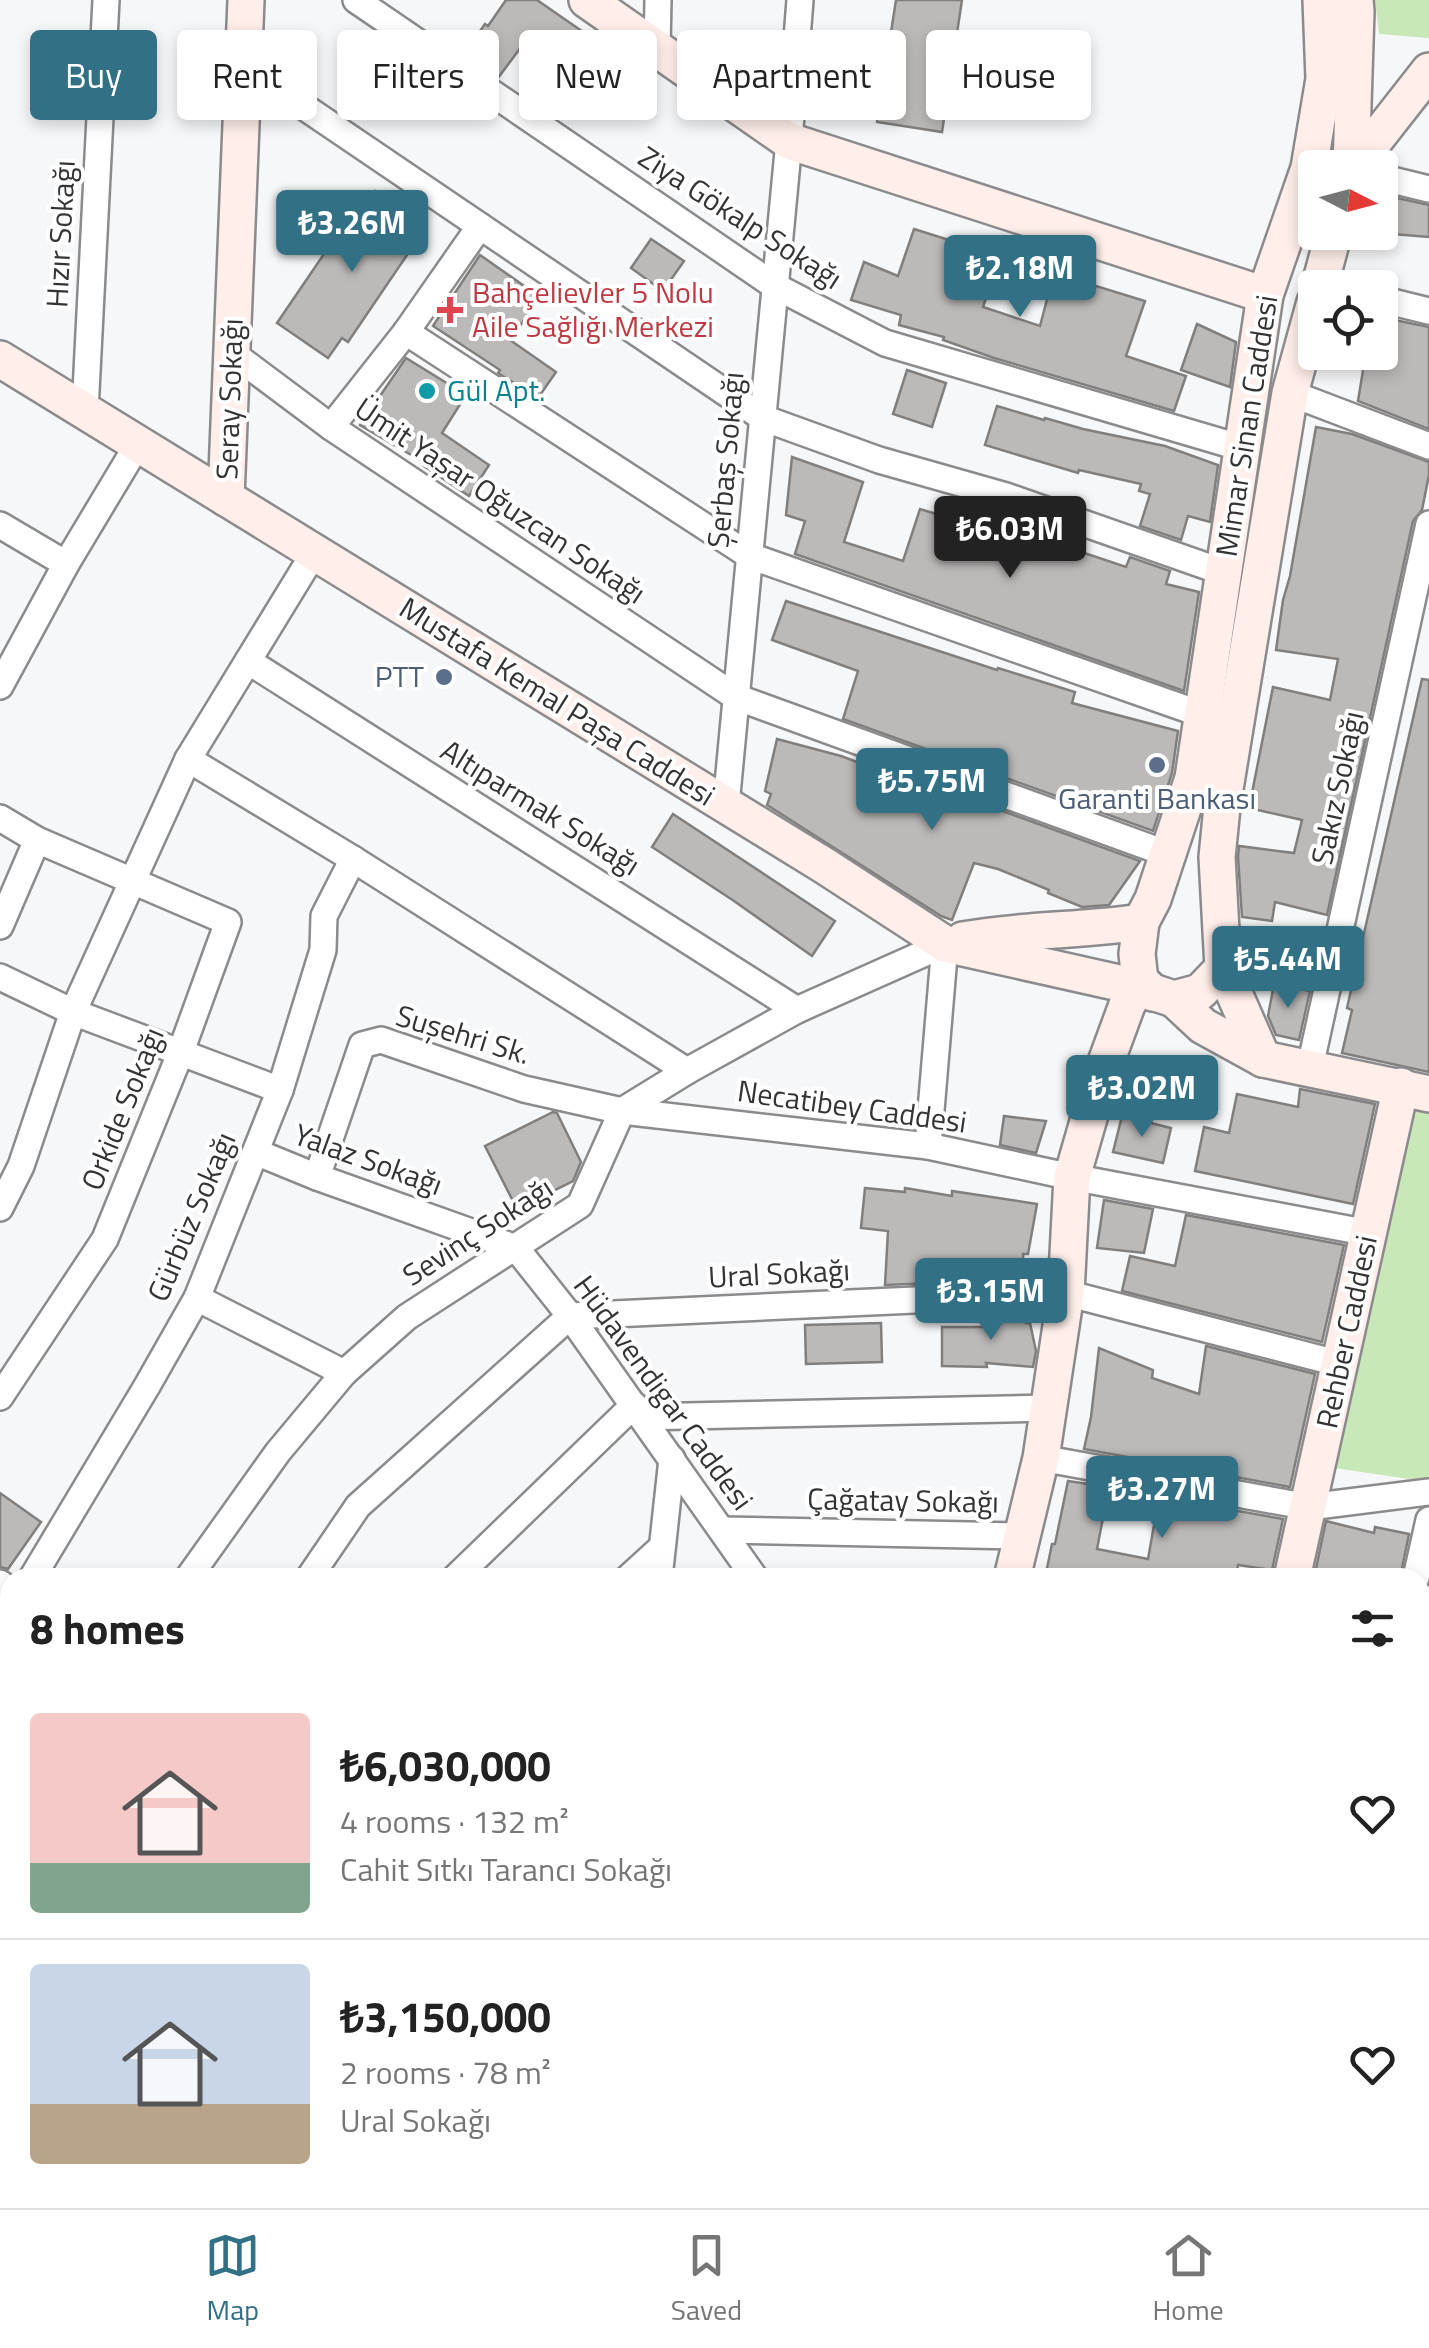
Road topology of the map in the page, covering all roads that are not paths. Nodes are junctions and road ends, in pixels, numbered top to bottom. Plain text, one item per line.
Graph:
1 (106, 0) edge
2 (246, 0) edge
3 (356, 0) edge
4 (587, 0) edge
5 (658, 0) edge
6 (800, 0) edge
7 (1321, 0) edge
8 (1355, 0) edge
9 (245, 30) edge
10 (630, 30) edge
11 (657, 49) joint
12 (1425, 77) edge
13 (317, 115) edge
14 (242, 120) edge
15 (1334, 122) junction
16 (789, 142) junction
17 (1321, 150) edge
18 (1345, 150) edge
19 (1366, 150) edge
20 (1398, 181) edge
21 (1429, 189) edge
22 (1298, 206) edge
23 (480, 226) junction
24 (775, 286) junction
25 (1265, 295) junction
26 (1398, 304) edge
27 (1429, 311) edge
28 (406, 332) junction
29 (232, 353) junction
30 (0, 360) edge
31 (1298, 367) edge
32 (1290, 393) junction
33 (84, 411) junction
34 (763, 418) junction
35 (331, 427) junction
36 (138, 444) junction
37 (1429, 446) edge
38 (1242, 448) junction
39 (226, 498) junction
40 (1429, 524) edge
41 (0, 526) edge
42 (314, 552) junction
43 (750, 556) junction
44 (66, 564) junction
45 (1223, 572) junction
46 (248, 661) junction
47 (0, 686) edge
48 (736, 697) junction
49 (1202, 714) junction
50 (188, 759) junction
51 (726, 806) junction
52 (0, 818) edge
53 (37, 840) junction
54 (1168, 854) junction
55 (353, 859) junction
56 (132, 880) junction
57 (1220, 907) junction
58 (1147, 911) junction
59 (0, 926) edge
60 (945, 944) junction
61 (1223, 968) junction
62 (0, 977) edge
63 (1155, 993) junction
64 (797, 1010) junction
65 (73, 1012) junction
66 (180, 1054) junction
67 (1264, 1059) junction
68 (1310, 1067) junction
69 (687, 1071) junction
70 (280, 1090) junction
71 (1415, 1090) edge
72 (622, 1111) junction
73 (928, 1146) junction
74 (256, 1152) junction
75 (318, 1177) junction
76 (1072, 1177) junction
77 (0, 1208) edge
78 (1369, 1233) junction
79 (516, 1248) junction
80 (1066, 1293) junction
81 (196, 1298) junction
82 (570, 1316) junction
83 (1342, 1364) junction
84 (344, 1373) junction
85 (0, 1397) edge
86 (1048, 1408) junction
87 (638, 1411) junction
88 (1041, 1458) junction
89 (672, 1459) junction
90 (1429, 1492) edge
91 (1308, 1507) junction
92 (1429, 1520) edge
93 (722, 1530) junction
94 (1023, 1536) junction
95 (662, 1546) junction
96 (38, 1568) edge
97 (195, 1568) edge
98 (316, 1568) edge
99 (466, 1568) edge
100 (639, 1568) edge
101 (659, 1568) edge
102 (748, 1568) edge
103 (1015, 1568) edge
104 (1294, 1568) edge
105 (1418, 1568) edge

1 - 33 street, Hızır Sokağı
2 - 9 main road, Seray Sokağı
3 - 24 street, Ziya Gökalp Sokağı
4 - 10 main road
5 - 11 street
6 - 16 street, Şerbaş Sokağı
7 - 15 main road, Mimar Sinan Caddesi
8 - 15 main road, Mimar Sinan Caddesi
11 - 16 main road
12 - 15 main road
12 - 19 main road
13 - 23 street
14 - 29 main road, Seray Sokağı
15 - 17 main road, Mimar Sinan Caddesi
15 - 18 main road, Mimar Sinan Caddesi
16 - 24 street, Şerbaş Sokağı
16 - 25 main road
20 - 21 street
22 - 25 main road, Mimar Sinan Caddesi
23 - 28 street
23 - 34 street
24 - 34 street, Şerbaş Sokağı
24 - 38 street, Ziya Gökalp Sokağı
25 - 38 main road, Mimar Sinan Caddesi
26 - 27 street
28 - 35 street
28 - 43 street
29 - 35 street, Ümit Yaşar Oğuzcan Sokağı
29 - 39 main road, Seray Sokağı
30 - 33 main road, Mustafa Kemal Paşa Caddesi
31 - 32 main road, Mimar Sinan Caddesi
32 - 37 street
32 - 57 main road, Mimar Sinan Caddesi
33 - 36 main road, Mustafa Kemal Paşa Caddesi
34 - 43 street, Şerbaş Sokağı
34 - 45 street
35 - 48 street, Ümit Yaşar Oğuzcan Sokağı
36 - 39 main road, Mustafa Kemal Paşa Caddesi
36 - 44 street
38 - 45 main road, Mimar Sinan Caddesi
39 - 42 main road, Mustafa Kemal Paşa Caddesi
40 - 68 street, Sakız Sokağı
41 - 44 street
42 - 46 street
42 - 51 main road, Mustafa Kemal Paşa Caddesi
43 - 48 street, Şerbaş Sokağı
43 - 49 street
44 - 47 street
45 - 49 main road, Mimar Sinan Caddesi
46 - 50 street
46 - 64 street, Altıparmak Sokağı
48 - 51 street, Şerbaş Sokağı
48 - 54 street, Ümit Yaşar Oğuzcan Sokağı
49 - 54 main road, Mimar Sinan Caddesi
50 - 55 street
50 - 56 street
51 - 60 main road, Mustafa Kemal Paşa Caddesi
52 - 53 street
53 - 56 street
53 - 59 street
54 - 58 main road, Mimar Sinan Caddesi
55 - 69 street
55 - 70 street, Gürbüz Sokağı
56 - 65 street
56 - 66 street, Orkide Sokağı
57 - 58 main road
57 - 61 main road
58 - 60 main road
58 - 63 main road
60 - 63 main road, Mustafa Kemal Paşa Caddesi
60 - 64 street
60 - 73 street
61 - 63 main road
61 - 67 main road
62 - 65 street
63 - 67 main road
63 - 76 main road
64 - 69 street
65 - 66 street
65 - 77 street
66 - 70 street
66 - 85 street, Orkide Sokağı
67 - 68 main road
68 - 71 main road
69 - 72 street
70 - 74 street, Gürbüz Sokağı
71 - 78 main road, Rehber Caddesi
72 - 73 street, Necatibey Caddesi
72 - 75 street, Suşehri Sk.
72 - 79 street, Sevinç Sokağı
73 - 76 street, Necatibey Caddesi
74 - 75 street, Yalaz Sokağı
74 - 81 street, Gürbüz Sokağı
75 - 79 street, Yalaz Sokağı
76 - 78 street, Necatibey Caddesi
76 - 80 main road
78 - 83 main road, Rehber Caddesi
79 - 82 street, Hüdavendigar Caddesi
79 - 84 street, Sevinç Sokağı
80 - 82 street, Ural Sokağı
80 - 83 street, Ural Sokağı
80 - 86 main road
81 - 84 street
81 - 96 street, Gürbüz Sokağı
82 - 87 street, Hüdavendigar Caddesi
82 - 98 street
83 - 91 main road, Rehber Caddesi
84 - 97 street, Sevinç Sokağı
86 - 87 street
86 - 88 main road
87 - 89 street, Hüdavendigar Caddesi
87 - 99 street
88 - 91 street
88 - 94 main road
89 - 93 street, Hüdavendigar Caddesi
89 - 95 street
90 - 91 street
91 - 104 main road, Rehber Caddesi
92 - 105 street
93 - 94 street, Çağatay Sokağı
93 - 102 street, Hüdavendigar Caddesi
94 - 103 main road
95 - 100 street
95 - 101 street

